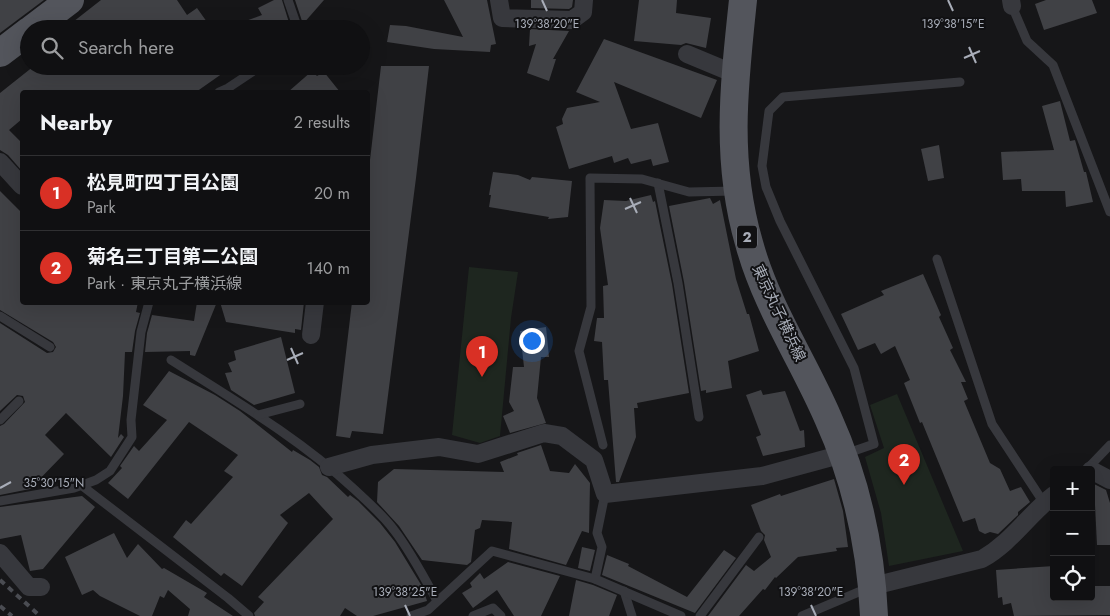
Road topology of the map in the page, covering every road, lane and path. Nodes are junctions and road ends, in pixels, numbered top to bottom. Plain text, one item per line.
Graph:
1 (70, 0) edge
2 (288, 0) edge
3 (499, 0) edge
4 (584, 0) edge
5 (743, 0) edge
6 (1012, 3) edge
7 (44, 20) edge
8 (295, 20) edge
9 (20, 38) edge
10 (0, 53) edge
11 (686, 54) dead end
12 (735, 74) junction
13 (248, 75) edge
14 (960, 82) dead end
15 (224, 90) edge
16 (0, 162) edge
17 (20, 184) edge
18 (658, 184) junction
19 (738, 191) junction
20 (1110, 212) edge
21 (937, 259) dead end
22 (149, 305) edge
23 (315, 305) edge
24 (0, 316) edge
25 (310, 335) dead end
26 (50, 348) dead end
27 (171, 360) dead end
28 (19, 401) dead end
29 (300, 404) dead end
30 (258, 415) junction
31 (699, 417) dead end
32 (0, 420) edge
33 (603, 445) dead end
34 (1110, 446) edge
35 (843, 454) junction
36 (329, 466) junction
37 (1092, 466) edge
38 (1095, 472) edge
39 (1110, 480) edge
40 (81, 485) junction
41 (605, 494) junction
42 (1049, 499) edge
43 (0, 501) edge
44 (759, 537) dead end
45 (0, 553) edge
46 (595, 579) junction
47 (873, 586) junction
48 (41, 587) dead end
49 (624, 591) junction
50 (437, 601) junction
51 (249, 616) edge
52 (411, 616) edge
53 (473, 616) edge
54 (501, 616) edge
55 (632, 616) edge
56 (681, 616) edge
57 (700, 616) edge
58 (802, 616) edge
59 (874, 616) edge

1 - 7 main road
2 - 8 lane
3 - 4 street
5 - 12 main road, 東京丸子横浜線 / 2
6 - 20 lane
9 - 10 main road
11 - 12 street
12 - 19 main road, 東京丸子横浜線 / 2
13 - 15 lane
14 - 35 lane
16 - 17 street
18 - 19 lane
18 - 31 lane
18 - 33 lane
19 - 35 main road, 東京丸子横浜線 / 2
21 - 42 lane
22 - 40 lane
23 - 25 street
24 - 26 lane
27 - 30 lane
28 - 32 lane
29 - 30 lane
30 - 36 lane
34 - 37 lane
35 - 41 street
35 - 47 main road, 東京丸子横浜線 / 2
36 - 41 street
36 - 50 lane
38 - 39 street
40 - 43 lane
40 - 51 lane
41 - 46 lane
42 - 47 street
44 - 57 lane
45 - 48 street
46 - 49 lane
46 - 50 lane
47 - 58 lane
47 - 59 main road, 東京丸子横浜線 / 2
49 - 55 lane
49 - 56 lane
50 - 52 lane
53 - 54 lane

